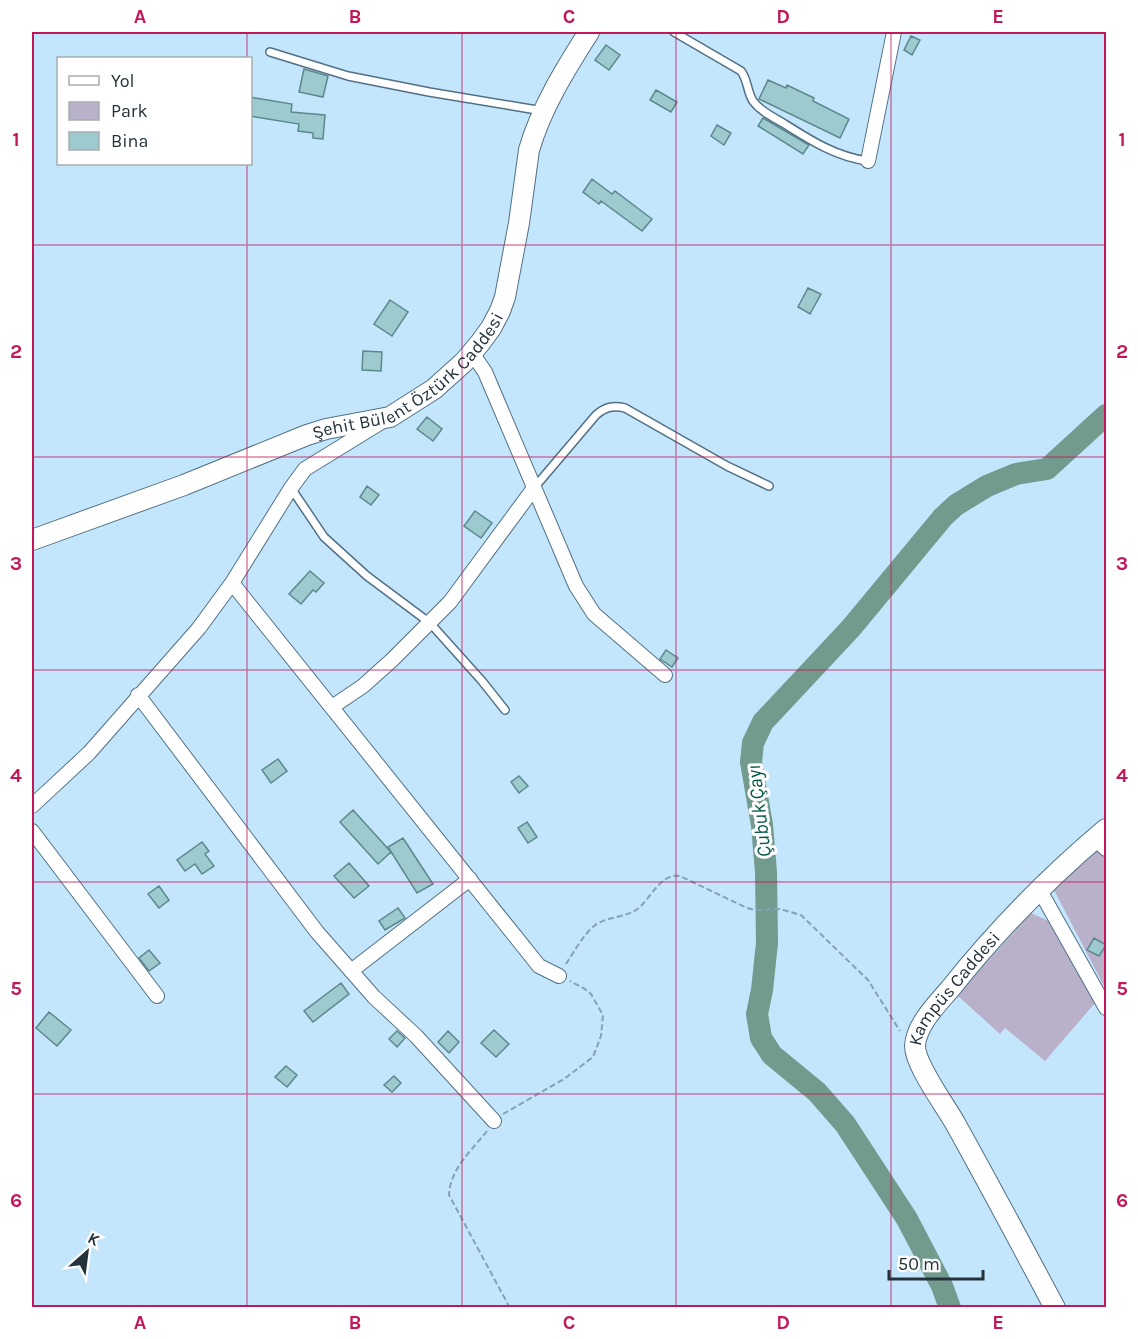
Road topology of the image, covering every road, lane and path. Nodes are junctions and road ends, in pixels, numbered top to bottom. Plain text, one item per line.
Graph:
1 (589, 32) edge
2 (674, 32) edge
3 (894, 32) edge
4 (270, 52) dead end
5 (544, 111) junction
6 (868, 161) joint
7 (472, 353) junction
8 (390, 417) junction
9 (769, 486) dead end
10 (291, 488) junction
11 (534, 488) junction
12 (32, 540) edge
13 (232, 583) junction
14 (430, 624) junction
15 (665, 675) dead end
16 (138, 695) junction
17 (332, 708) junction
18 (505, 710) dead end
19 (32, 806) edge
20 (32, 831) edge
21 (1103, 839) edge
22 (470, 879) junction
23 (1039, 889) junction
24 (351, 971) junction
25 (559, 976) junction
26 (157, 996) dead end
27 (1107, 1008) edge
28 (916, 1045) junction
29 (494, 1121) junction
30 (510, 1308) edge
31 (1055, 1308) edge

1 - 5 street, Şehit Bülent Öztürk Caddesi
2 - 6 lane
3 - 6 street
4 - 5 lane
5 - 7 street, Şehit Bülent Öztürk Caddesi
7 - 8 street, Şehit Bülent Öztürk Caddesi
7 - 11 street
8 - 10 street
8 - 12 street, Şehit Bülent Öztürk Caddesi
9 - 11 lane
10 - 13 street
10 - 14 lane
11 - 14 street
11 - 15 street
13 - 16 street
13 - 17 street
14 - 17 street
14 - 18 lane
16 - 19 street
16 - 24 street
17 - 22 street
20 - 26 street
21 - 23 street, Kampüs Caddesi
22 - 24 street
22 - 25 street
23 - 27 street
23 - 28 street, Kampüs Caddesi
24 - 29 street
25 - 28 path
25 - 29 path
28 - 31 street, Kampüs Caddesi
29 - 30 path

